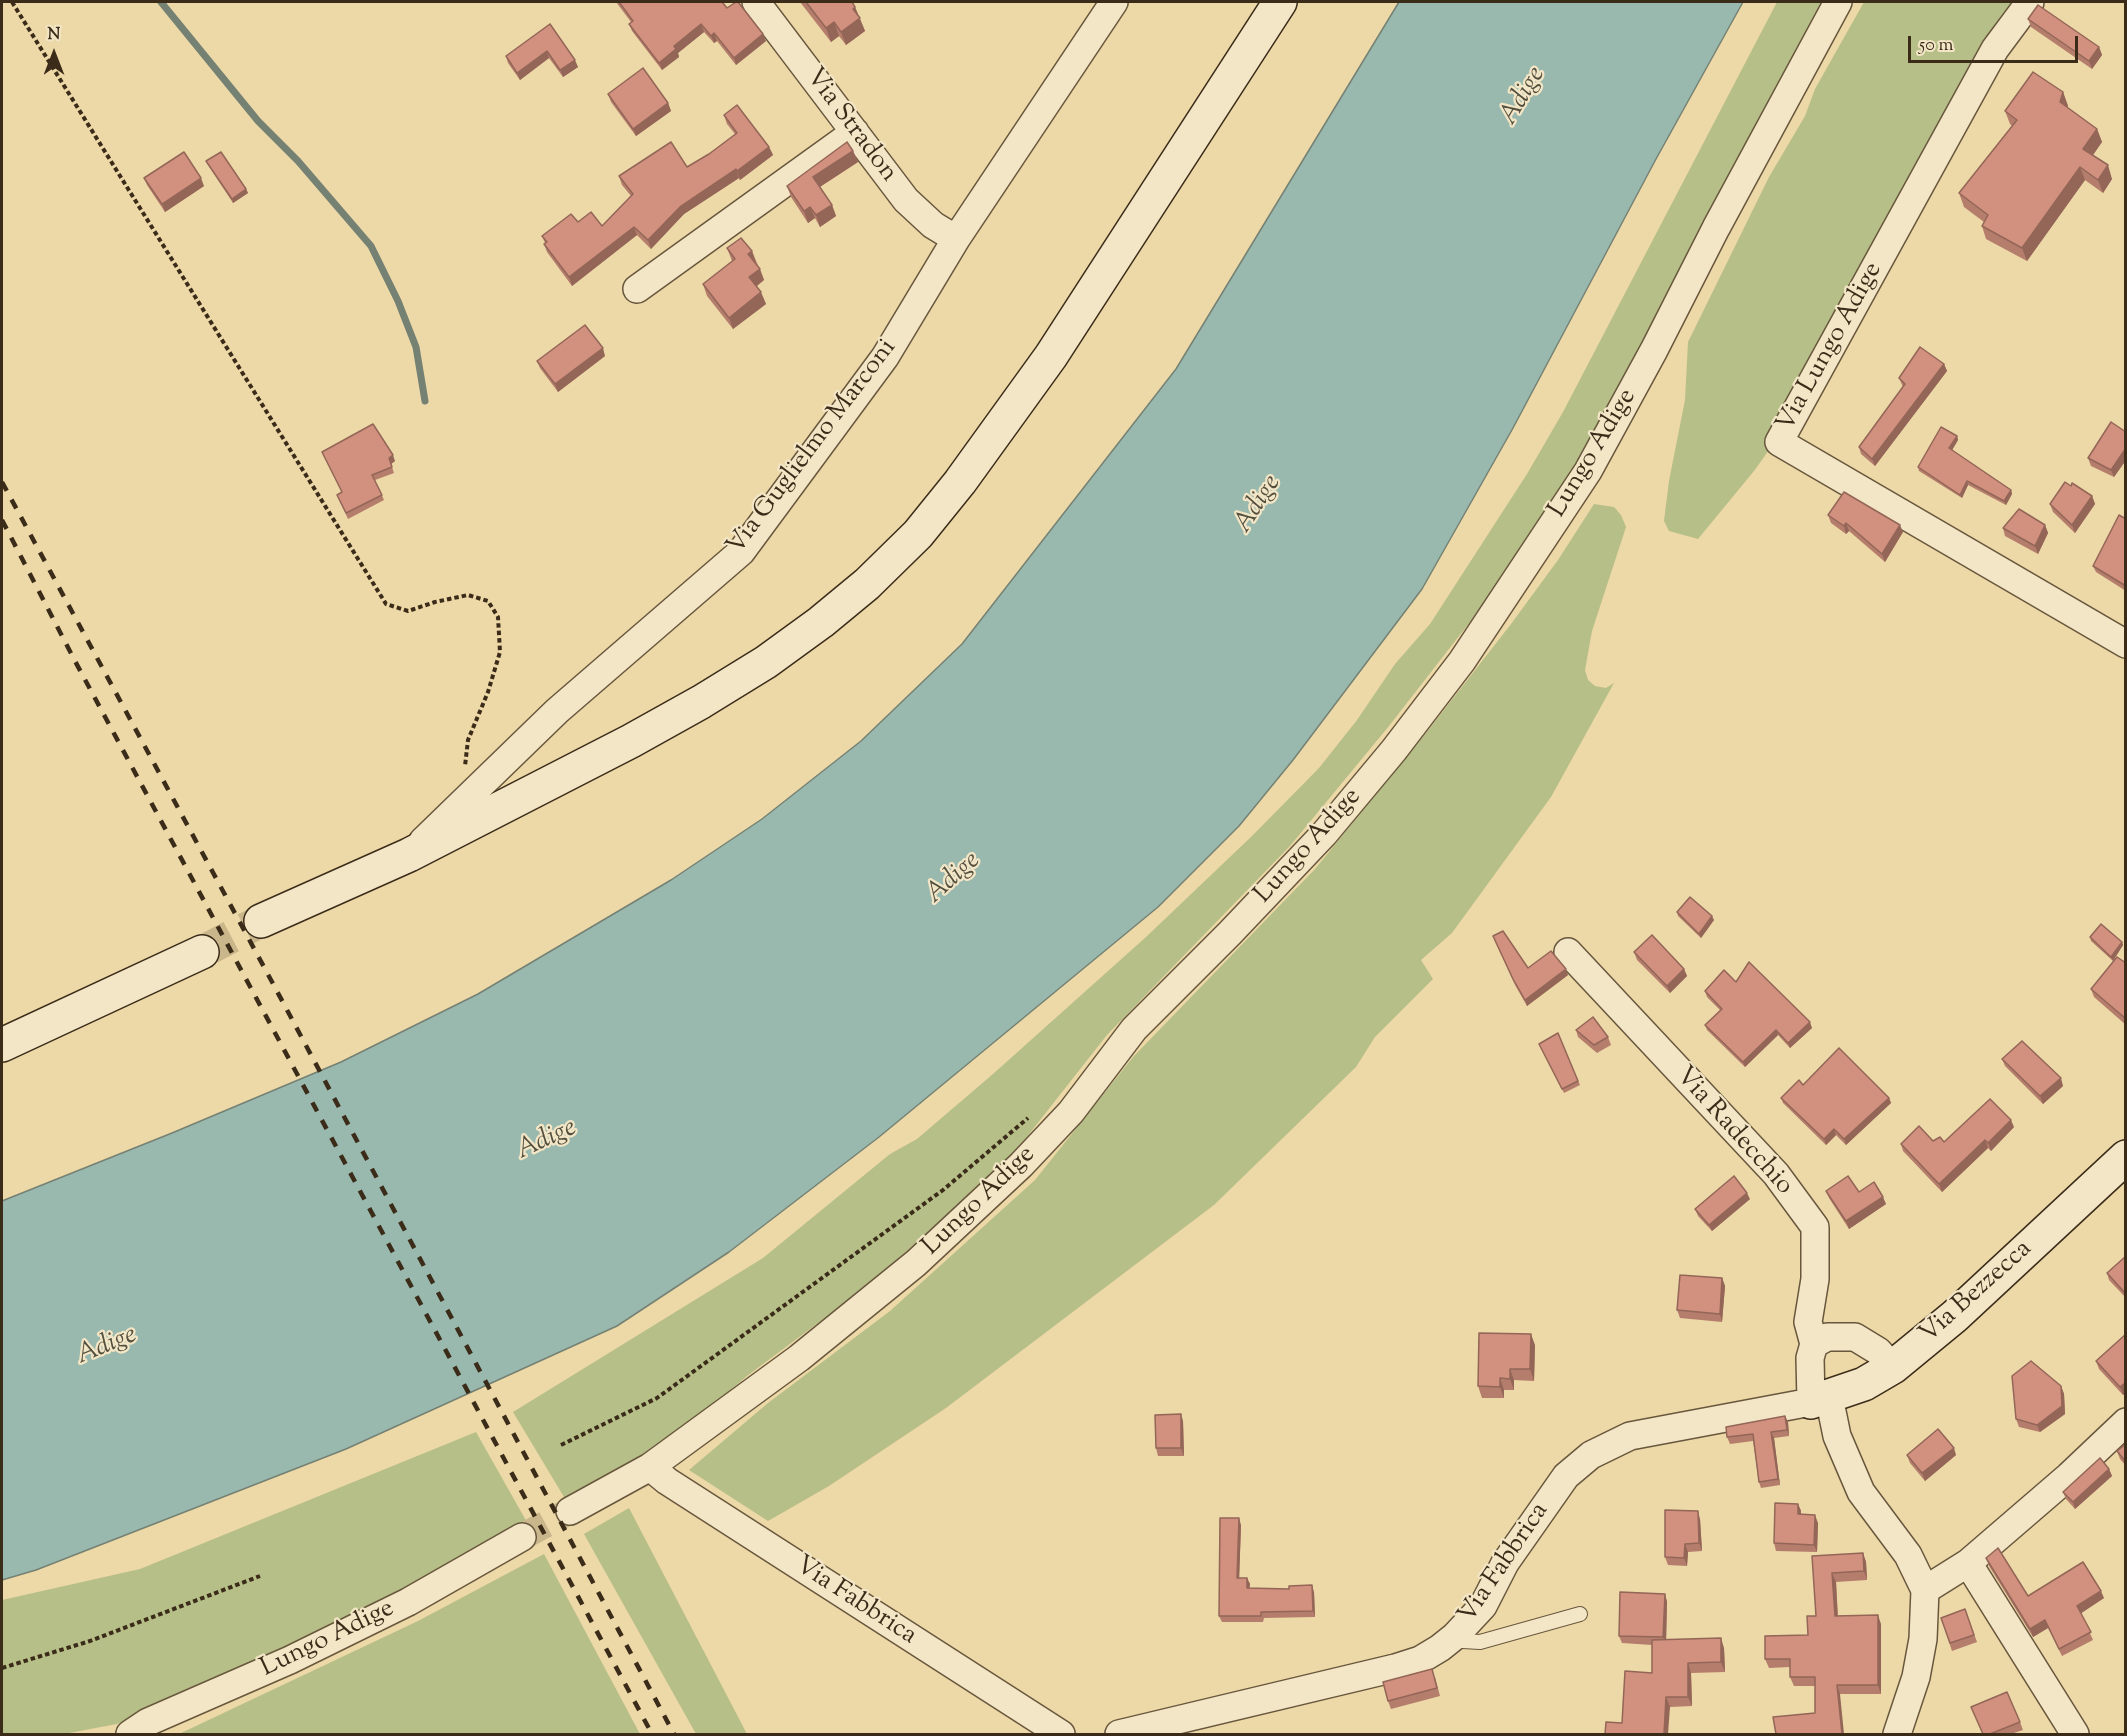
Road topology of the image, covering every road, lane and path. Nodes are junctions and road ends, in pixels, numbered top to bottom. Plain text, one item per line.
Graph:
1 (12, 2) edge
2 (756, 2) edge
3 (1114, 2) edge
4 (1280, 2) edge
5 (1838, 2) edge
6 (2030, 2) edge
7 (855, 132) junction
8 (956, 239) junction
9 (637, 289) dead end
10 (2126, 645) edge
11 (465, 801) junction
12 (409, 855) junction
13 (261, 921) tunnel mouth
14 (202, 952) tunnel mouth
15 (1568, 952) dead end
16 (2, 1045) edge
17 (1034, 1113) dead end
18 (2126, 1156) edge
19 (1814, 1344) junction
20 (1893, 1367) junction
21 (1820, 1400) junction
22 (2126, 1422) edge
23 (561, 1445) dead end
24 (650, 1467) junction
25 (570, 1511) tunnel mouth
26 (522, 1537) tunnel mouth
27 (1968, 1563) junction
28 (260, 1576) dead end
29 (1925, 1590) junction
30 (1580, 1614) dead end
31 (1455, 1636) junction
32 (2, 1668) edge
33 (130, 1734) edge
34 (1061, 1734) edge
35 (1119, 1734) edge
36 (1897, 1734) edge
37 (2075, 1734) edge

1 - 11 path
2 - 7 street, Via Stradon
3 - 8 street, Via Guglielmo Marconi
4 - 12 main road
5 - 24 street, Lungo Adige
6 - 10 street, Via Lungo Adige
7 - 8 street, Via Stradon
7 - 9 street
8 - 11 street, Via Guglielmo Marconi
11 - 12 street, Via Guglielmo Marconi
12 - 13 main road
14 - 16 main road
15 - 19 street, Via Radecchio
17 - 23 path
18 - 20 main road, Via Bezzecca
19 - 20 street
19 - 21 street, Via Radecchio
20 - 21 main road, Via Bezzecca
21 - 29 street, Via Radecchio
21 - 31 street, Via Fabbrica
22 - 27 street
24 - 25 street, Lungo Adige
24 - 34 street, Via Fabbrica
26 - 33 street, Lungo Adige
27 - 29 street
27 - 37 street
28 - 32 path
29 - 36 street, Via Radecchio
30 - 31 lane
31 - 35 street, Via Fabbrica

